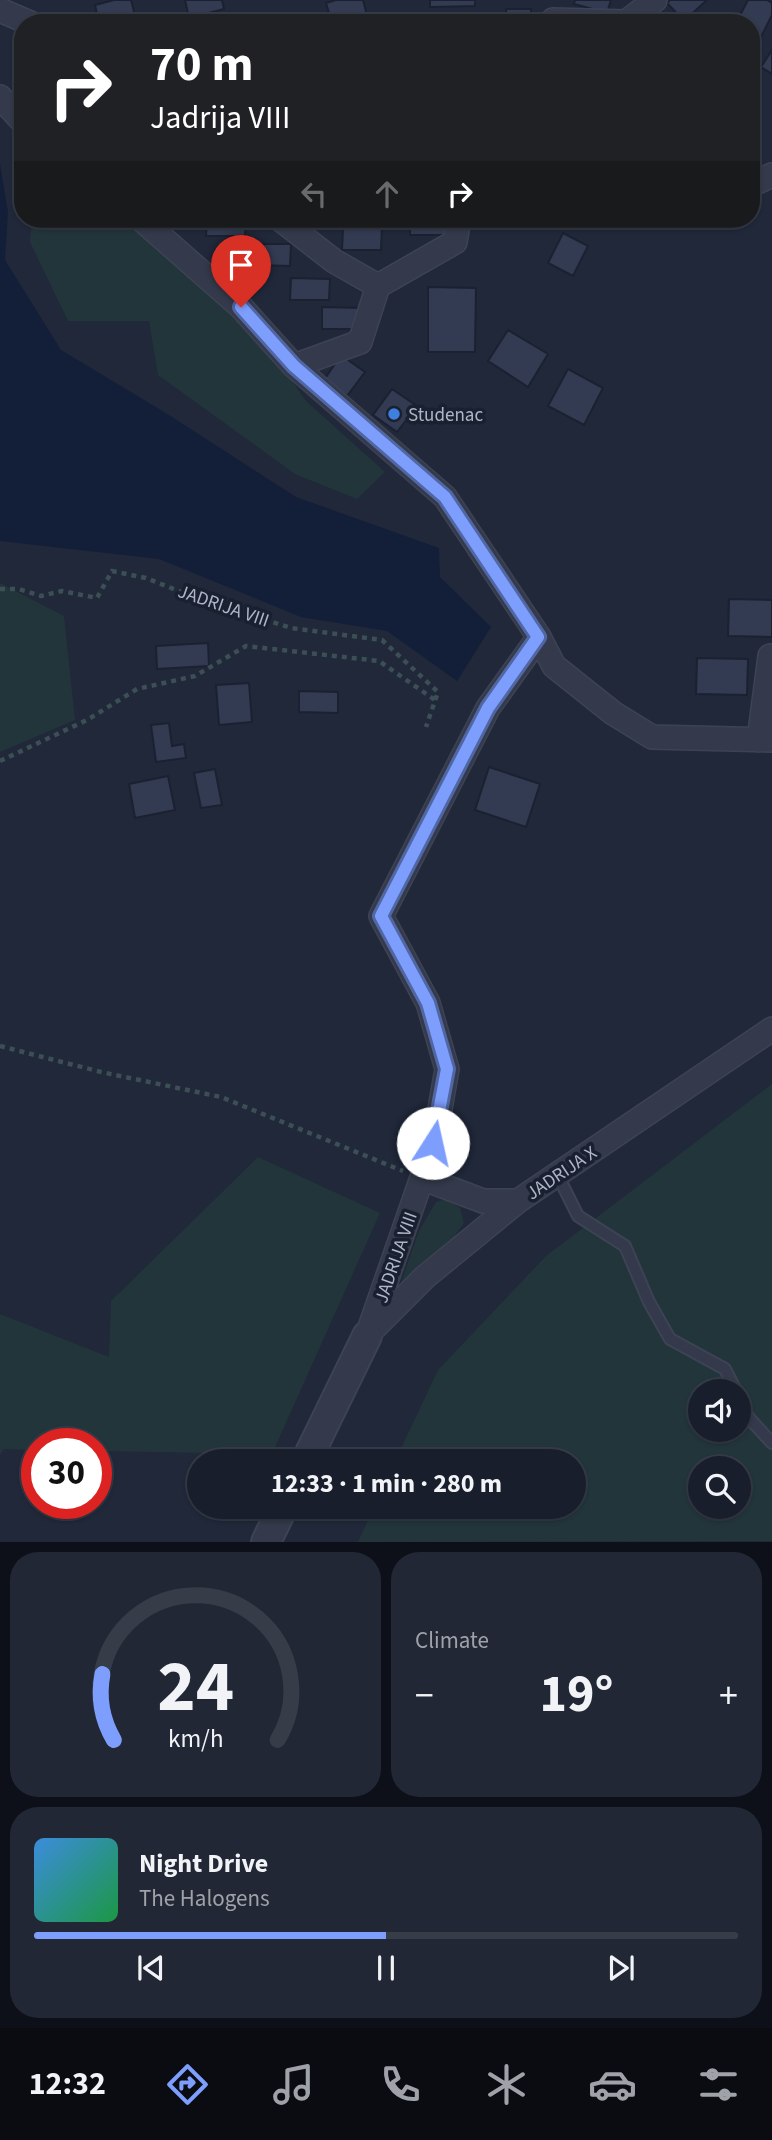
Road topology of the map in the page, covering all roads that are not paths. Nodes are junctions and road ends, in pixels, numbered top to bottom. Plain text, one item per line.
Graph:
1 (655, 0) edge
2 (637, 14) edge
3 (0, 97) edge
4 (14, 112) edge
5 (151, 228) edge
6 (292, 228) edge
7 (457, 228) edge
8 (378, 286) junction
9 (294, 366) junction
10 (538, 637) junction
11 (770, 656) dead end
12 (766, 740) edge
13 (772, 1029) edge
14 (557, 1174) junction
15 (422, 1178) junction
16 (518, 1201) junction
17 (367, 1336) junction
18 (730, 1379) edge
19 (751, 1420) edge
20 (772, 1443) edge
21 (312, 1449) edge
22 (278, 1519) edge
23 (267, 1542) edge

1 - 2 street
3 - 4 street
5 - 9 street
6 - 8 street
7 - 8 street
8 - 9 street
9 - 10 street
10 - 12 street
10 - 15 street, JADRIJA VIII
11 - 12 street
13 - 14 street, JADRIJA X
14 - 16 street, JADRIJA X
14 - 18 lane
15 - 16 street
15 - 17 street, JADRIJA VIII
16 - 17 street, JADRIJA X
17 - 21 street
19 - 20 lane
22 - 23 street

